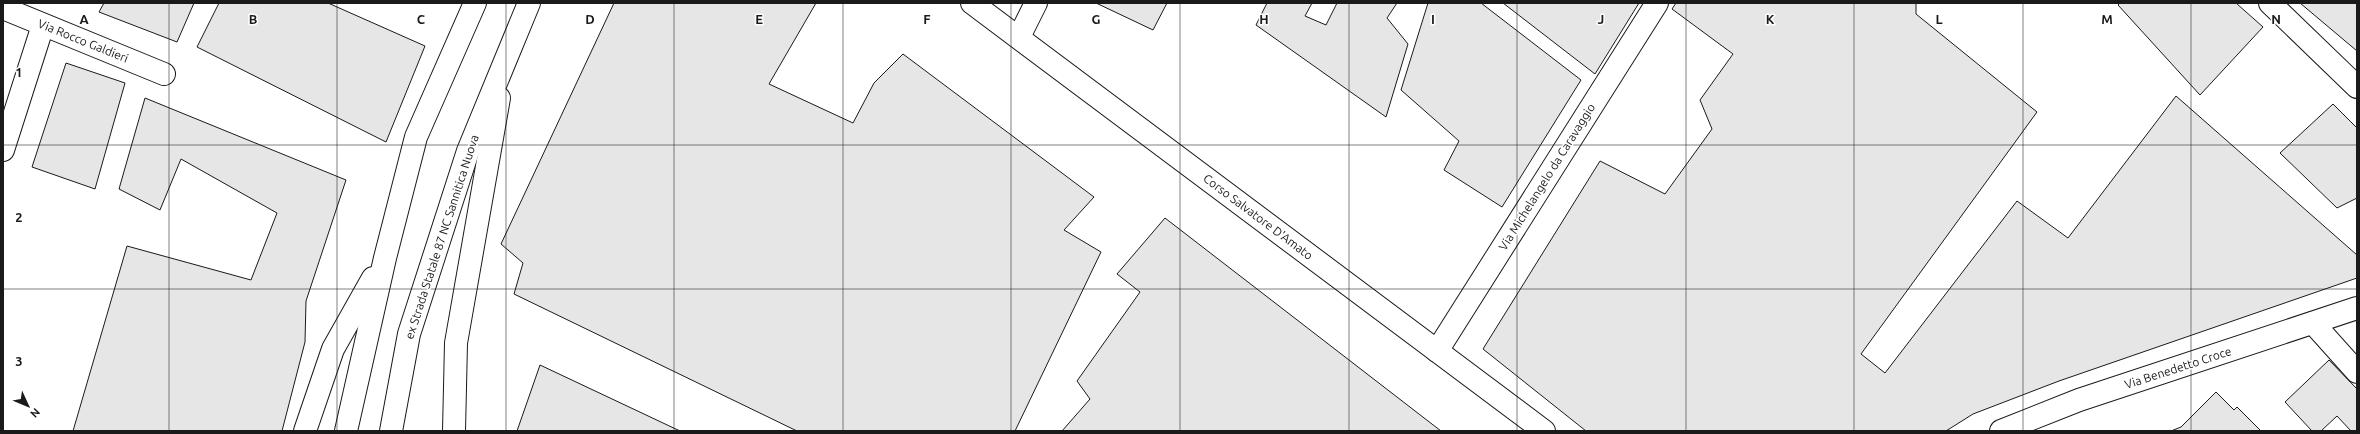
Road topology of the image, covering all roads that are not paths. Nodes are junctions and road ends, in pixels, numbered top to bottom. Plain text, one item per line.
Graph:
1 (475, 3) edge
2 (529, 3) edge
3 (972, 3) edge
4 (1036, 3) edge
5 (1657, 3) edge
6 (2270, 3) edge
7 (3, 8) edge
8 (43, 24) junction
9 (1019, 37) junction
10 (505, 64) junction
11 (164, 74) dead end
12 (2357, 87) edge
13 (3, 150) edge
14 (385, 258) junction
15 (2357, 308) edge
16 (2313, 323) junction
17 (1437, 351) junction
18 (2357, 372) edge
19 (305, 431) edge
20 (346, 431) edge
21 (391, 431) edge
22 (454, 431) edge
23 (1544, 431) edge
24 (2000, 431) edge

1 - 14 main road
2 - 10 main road, ex Strada Statale 87 NC Sannitica Nuova
3 - 9 main road, Corso Salvatore D'Amato
4 - 9 main road
5 - 17 main road, Via Michelangelo da Caravaggio
6 - 12 main road
7 - 8 main road, Via Rocco Galdieri
8 - 11 main road, Via Rocco Galdieri
8 - 13 main road
9 - 17 main road, Corso Salvatore D'Amato
10 - 21 main road, ex Strada Statale 87 NC Sannitica Nuova
10 - 22 main road
14 - 19 main road
14 - 20 main road
15 - 16 main road, Via Benedetto Croce
16 - 18 main road
16 - 24 main road, Via Benedetto Croce
17 - 23 main road, Corso Salvatore D'Amato

